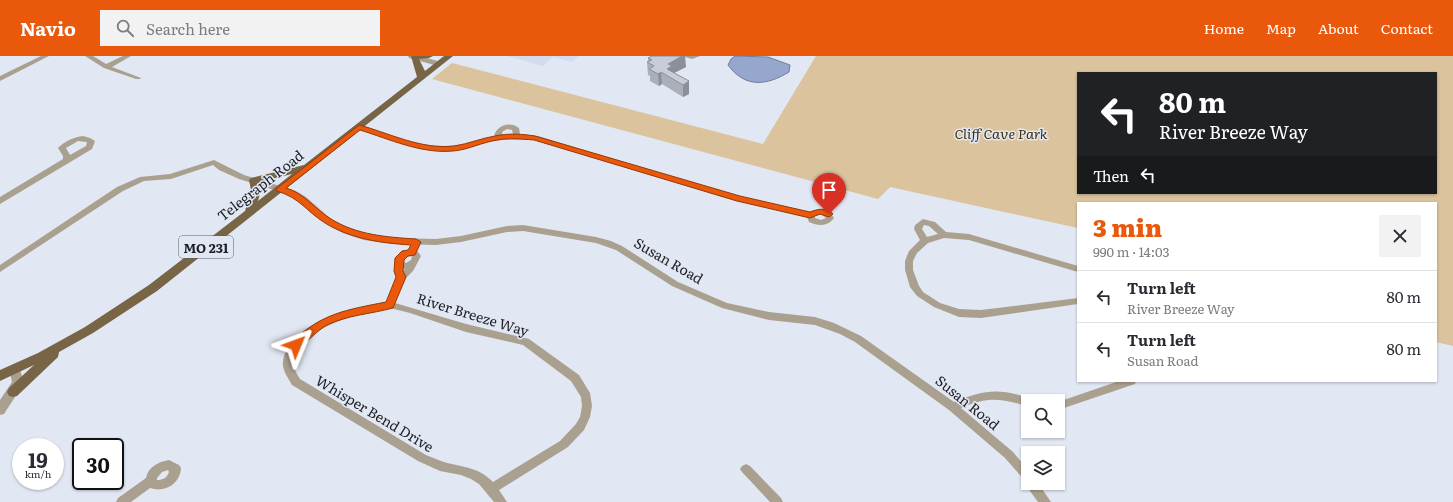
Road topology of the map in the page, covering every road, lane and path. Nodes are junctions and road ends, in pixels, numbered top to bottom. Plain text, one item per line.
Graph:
1 (46, 56) edge
2 (88, 56) edge
3 (128, 56) edge
4 (413, 56) edge
5 (430, 56) edge
6 (449, 56) edge
7 (685, 56) edge
8 (697, 56) edge
9 (438, 64) junction
10 (106, 67) junction
11 (138, 78) dead end
12 (422, 78) junction
13 (0, 79) edge
14 (359, 127) junction
15 (67, 159) dead end
16 (312, 164) junction
17 (254, 180) junction
18 (280, 189) junction
19 (0, 201) edge
20 (249, 213) junction
21 (810, 215) dead end
22 (944, 235) junction
23 (925, 240) junction
24 (416, 242) junction
25 (412, 253) junction
26 (399, 262) junction
27 (414, 263) junction
28 (0, 269) edge
29 (1077, 269) edge
30 (401, 277) junction
31 (1077, 301) edge
32 (390, 305) junction
33 (66, 343) junction
34 (15, 369) junction
35 (0, 376) edge
36 (1128, 382) edge
37 (13, 392) junction
38 (1021, 400) edge
39 (1065, 404) edge
40 (953, 407) junction
41 (0, 410) edge
42 (746, 470) dead end
43 (1021, 470) edge
44 (151, 481) dead end
45 (492, 489) junction
46 (1036, 490) edge
47 (122, 502) edge
48 (501, 502) edge
49 (777, 502) edge
50 (1045, 502) edge

1 - 13 street
2 - 10 street
3 - 10 street
4 - 5 main road
4 - 9 street
4 - 12 main road
6 - 9 main road, Telegraph Road / MO 231
7 - 8 street
9 - 12 main road, Telegraph Road / MO 231
10 - 11 street
12 - 14 main road, Telegraph Road / MO 231
14 - 16 main road, Telegraph Road / MO 231
14 - 21 street
15 - 19 street
16 - 17 main road
16 - 18 main road, Telegraph Road / MO 231
17 - 18 street, Susan Road
17 - 20 main road
17 - 28 street, Susan Road
18 - 20 main road, Telegraph Road / MO 231
18 - 24 street, Susan Road
20 - 33 main road, Telegraph Road / MO 231
22 - 23 street
22 - 23 street
22 - 29 street
23 - 31 street
24 - 25 street
24 - 40 street, Susan Road
25 - 26 street
25 - 27 street
26 - 27 street
26 - 30 street
27 - 30 street
30 - 32 street
32 - 45 street, River Breeze Way
32 - 45 street, Whisper Bend Drive
33 - 34 main road, Telegraph Road / MO 231
33 - 37 main road
34 - 35 main road, Telegraph Road / MO 231
34 - 37 street
36 - 39 street
37 - 41 street
38 - 40 street
40 - 43 street, Susan Road
42 - 49 street
44 - 47 street
45 - 48 street, Whisper Bend Drive
46 - 50 street

